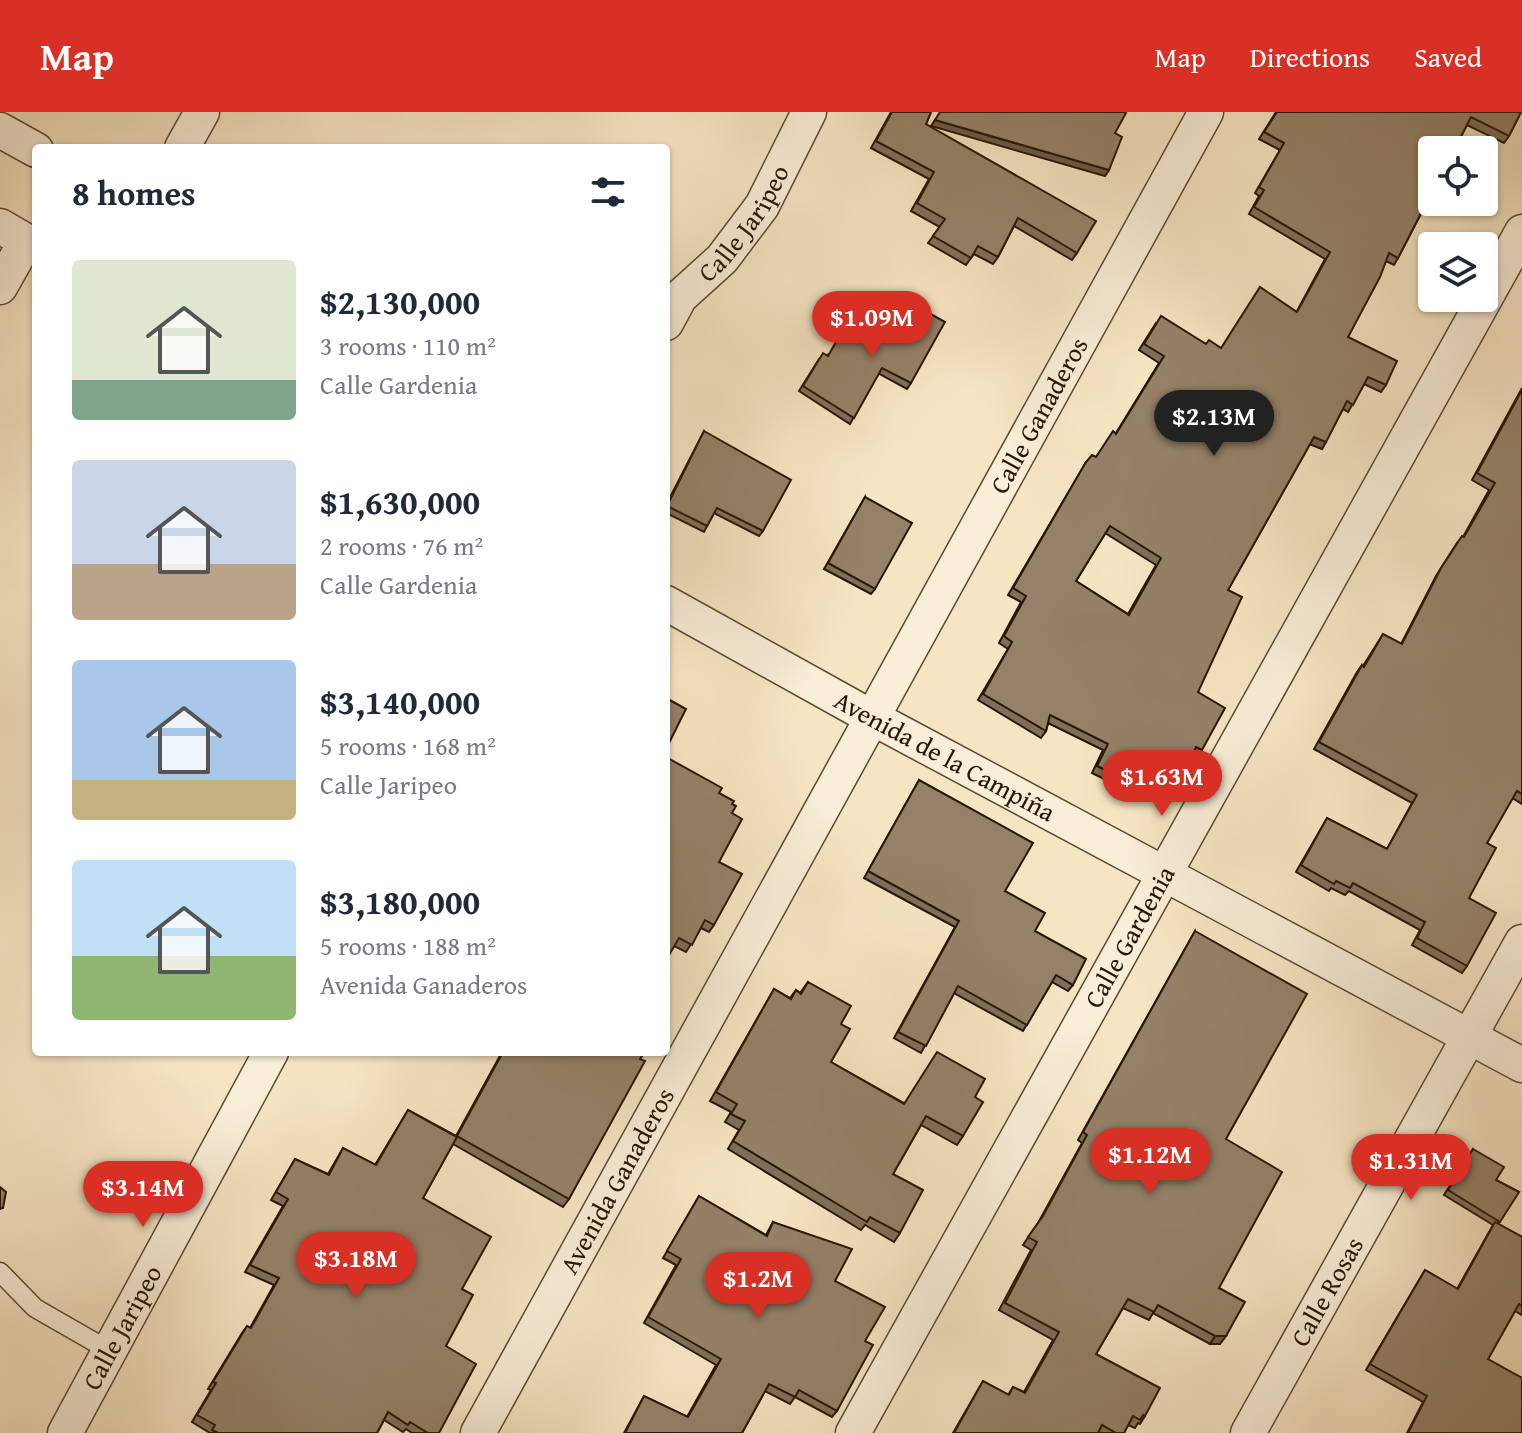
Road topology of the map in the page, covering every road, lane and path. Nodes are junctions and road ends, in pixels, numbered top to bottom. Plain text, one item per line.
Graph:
1 (202, 112) edge
2 (809, 112) edge
3 (1206, 112) edge
4 (0, 130) edge
5 (184, 144) edge
6 (32, 148) edge
7 (1522, 232) edge
8 (21, 238) edge
9 (0, 287) edge
10 (670, 316) edge
11 (670, 605) edge
12 (871, 717) junction
13 (1165, 873) junction
14 (1522, 942) edge
15 (1470, 1036) junction
16 (269, 1056) edge
17 (1522, 1065) edge
18 (0, 1272) edge
19 (110, 1351) junction
20 (65, 1433) edge
21 (478, 1433) edge
22 (853, 1433) edge
23 (1248, 1433) edge

1 - 5 street
2 - 10 street, Calle Jaripeo
3 - 12 street, Calle Ganaderos
4 - 6 street
7 - 13 street, Calle Gardenia
8 - 9 street
11 - 12 street, Avenida de la Campiña
12 - 13 street, Avenida de la Campiña
12 - 21 street, Avenida Ganaderos
13 - 15 street, Avenida de la Campiña
13 - 22 street, Calle Gardenia
14 - 15 street, Calle Rosas
15 - 17 street, Avenida de la Campiña
15 - 23 street, Calle Rosas
16 - 19 street, Calle Jaripeo
18 - 19 lane
19 - 20 street, Calle Jaripeo

